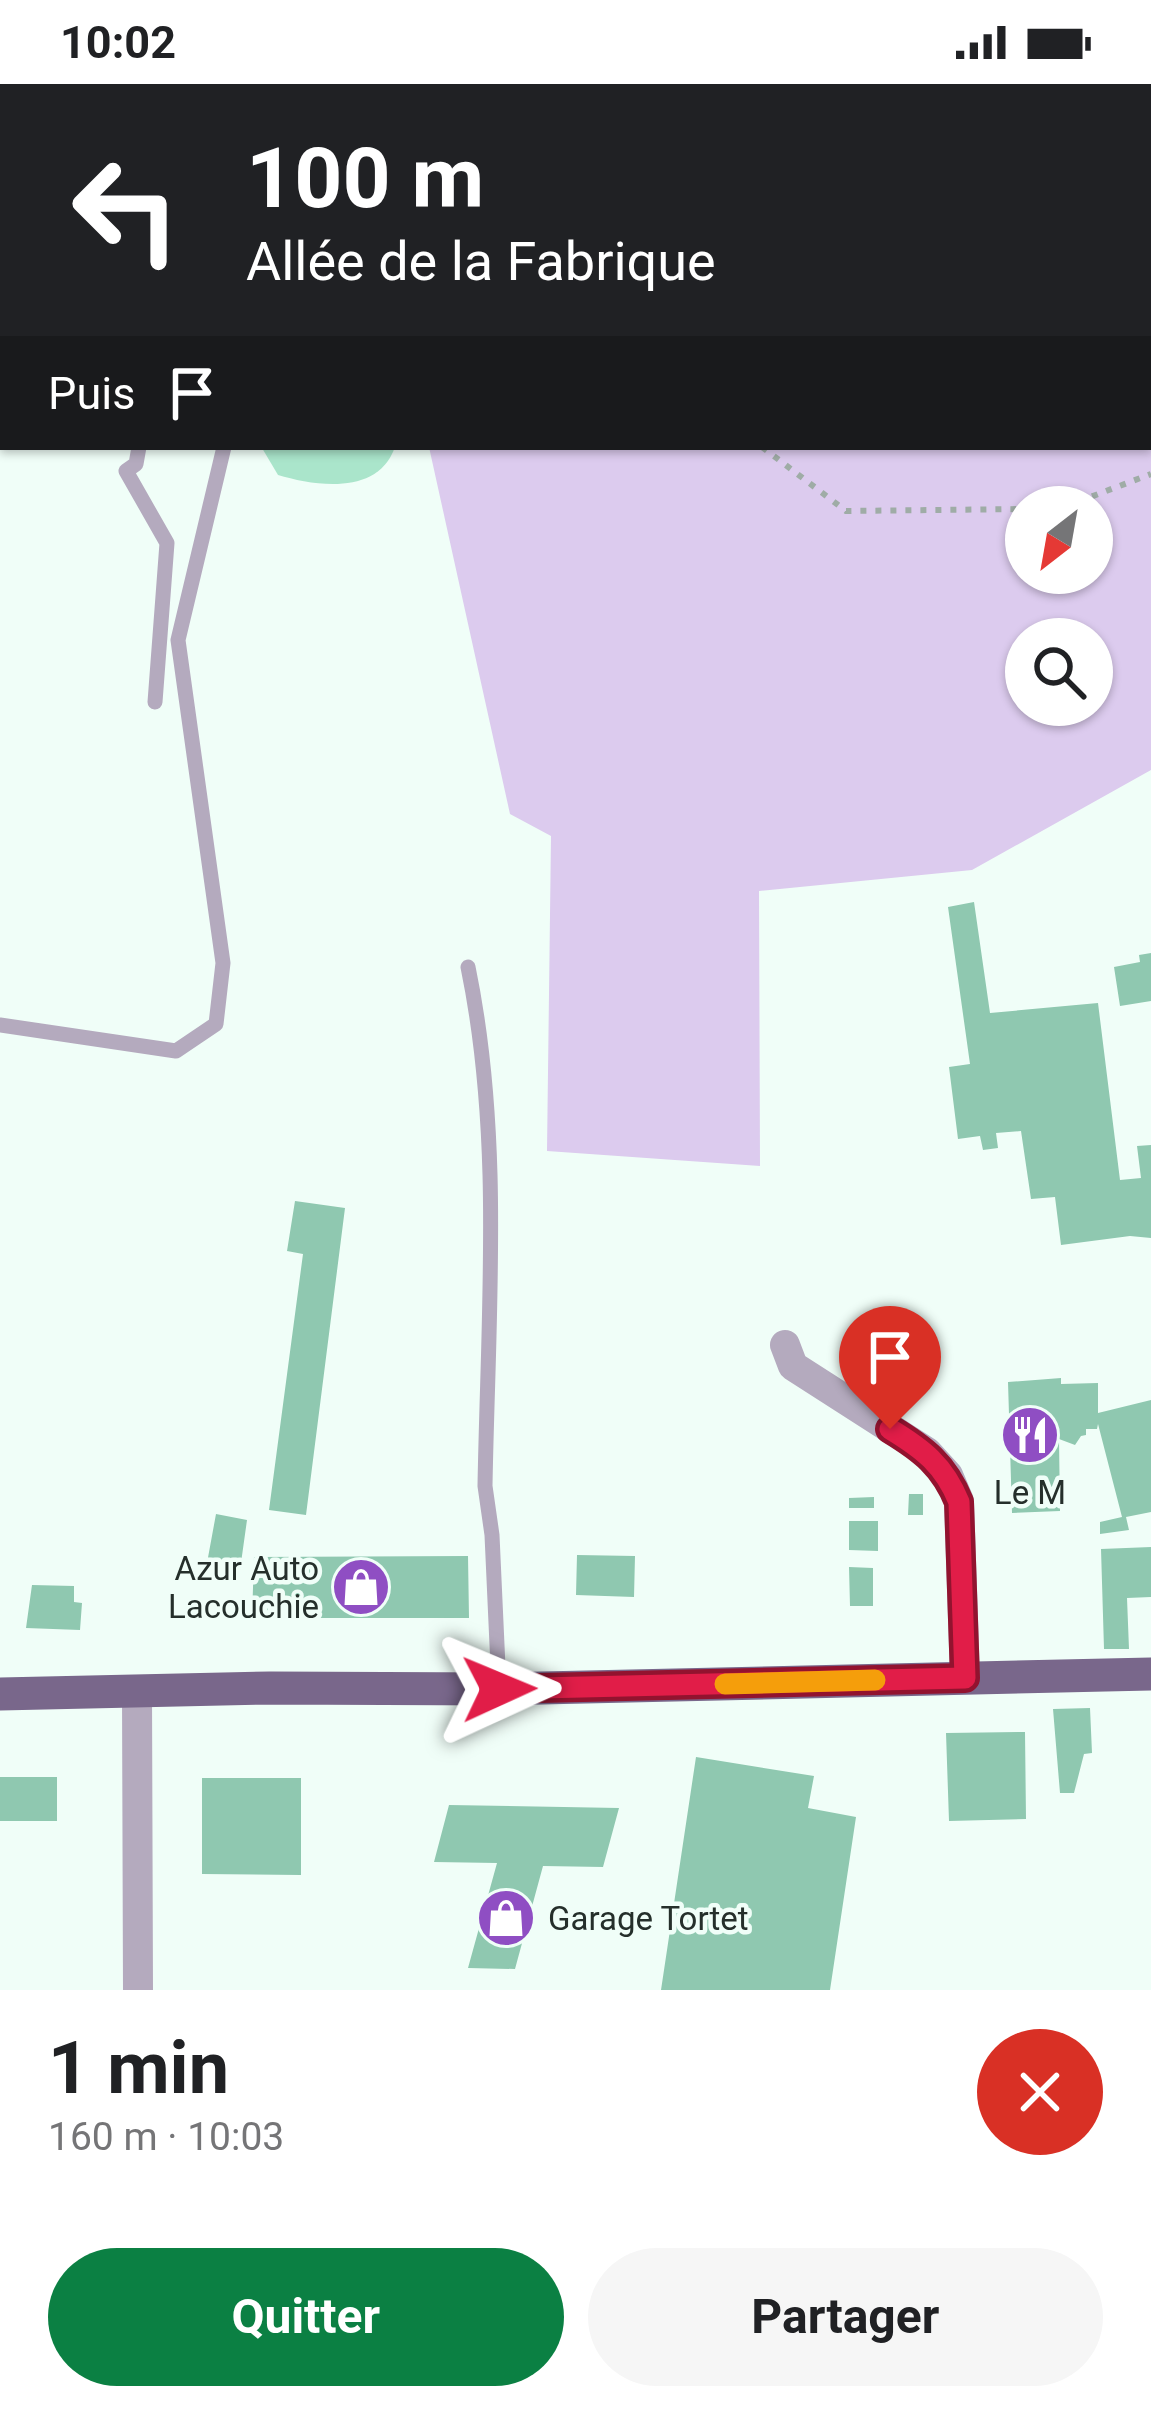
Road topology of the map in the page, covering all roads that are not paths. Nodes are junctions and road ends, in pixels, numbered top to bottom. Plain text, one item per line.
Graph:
1 (139, 450) edge
2 (223, 450) edge
3 (155, 702) dead end
4 (468, 967) dead end
5 (0, 1025) edge
6 (785, 1346) dead end
7 (1151, 1674) edge
8 (965, 1678) junction
9 (499, 1689) junction
10 (137, 1691) junction
11 (0, 1694) edge
12 (138, 1990) edge

1 - 3 lane
2 - 5 lane
4 - 9 lane
6 - 8 street
7 - 8 main road
8 - 9 main road
9 - 10 main road
10 - 11 main road
10 - 12 street

